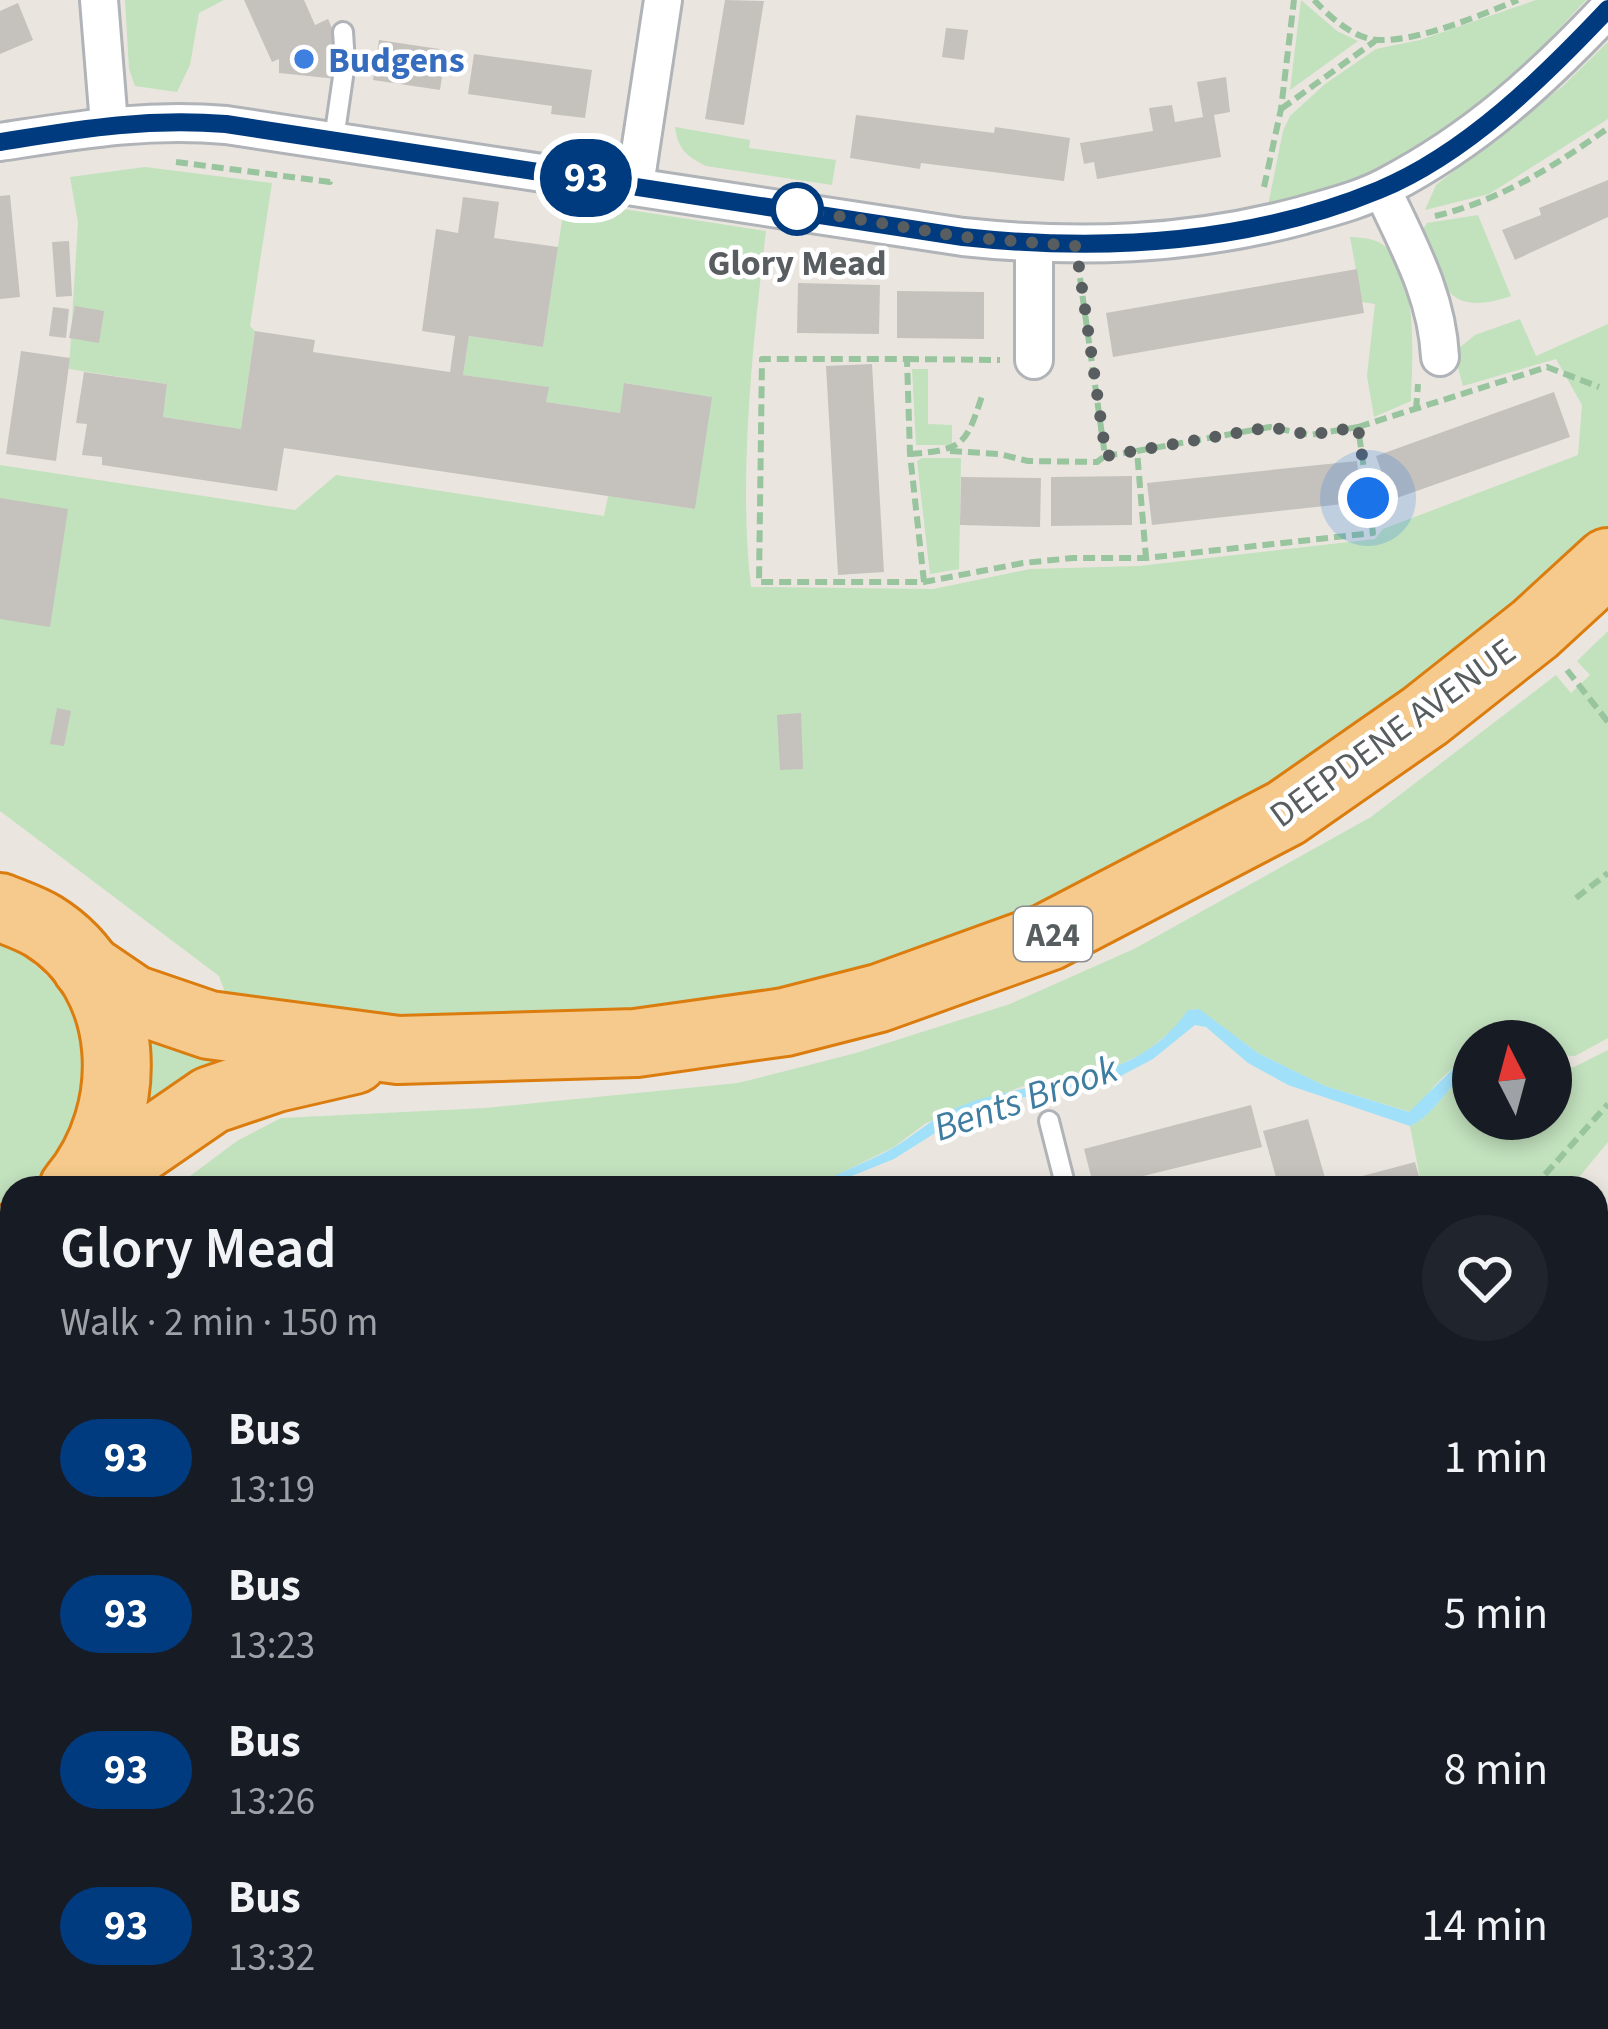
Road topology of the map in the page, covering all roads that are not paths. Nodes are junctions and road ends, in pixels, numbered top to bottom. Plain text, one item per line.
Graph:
1 (99, 0) edge
2 (663, 0) edge
3 (1608, 10) edge
4 (343, 32) dead end
5 (109, 124) junction
6 (334, 140) junction
7 (0, 142) edge
8 (635, 185) junction
9 (1382, 189) junction
10 (1034, 244) junction
11 (1440, 358) dead end
12 (1034, 360) road end
13 (1608, 562) edge
14 (0, 907) edge
15 (86, 967) junction
16 (398, 1050) junction
17 (1049, 1121) dead end
18 (83, 1176) edge
19 (100, 1176) edge
20 (1063, 1176) edge

1 - 5 street
2 - 8 street
3 - 9 street
4 - 6 lane
5 - 6 street
5 - 7 street
6 - 8 street
8 - 10 street
9 - 10 street
9 - 11 street
10 - 12 street
13 - 16 highway, DEEPDENE AVENUE / A24
14 - 15 highway
15 - 16 highway, DEEPDENE AVENUE / A24
15 - 18 highway
16 - 19 highway, DEEPDENE AVENUE / A24
17 - 20 lane

